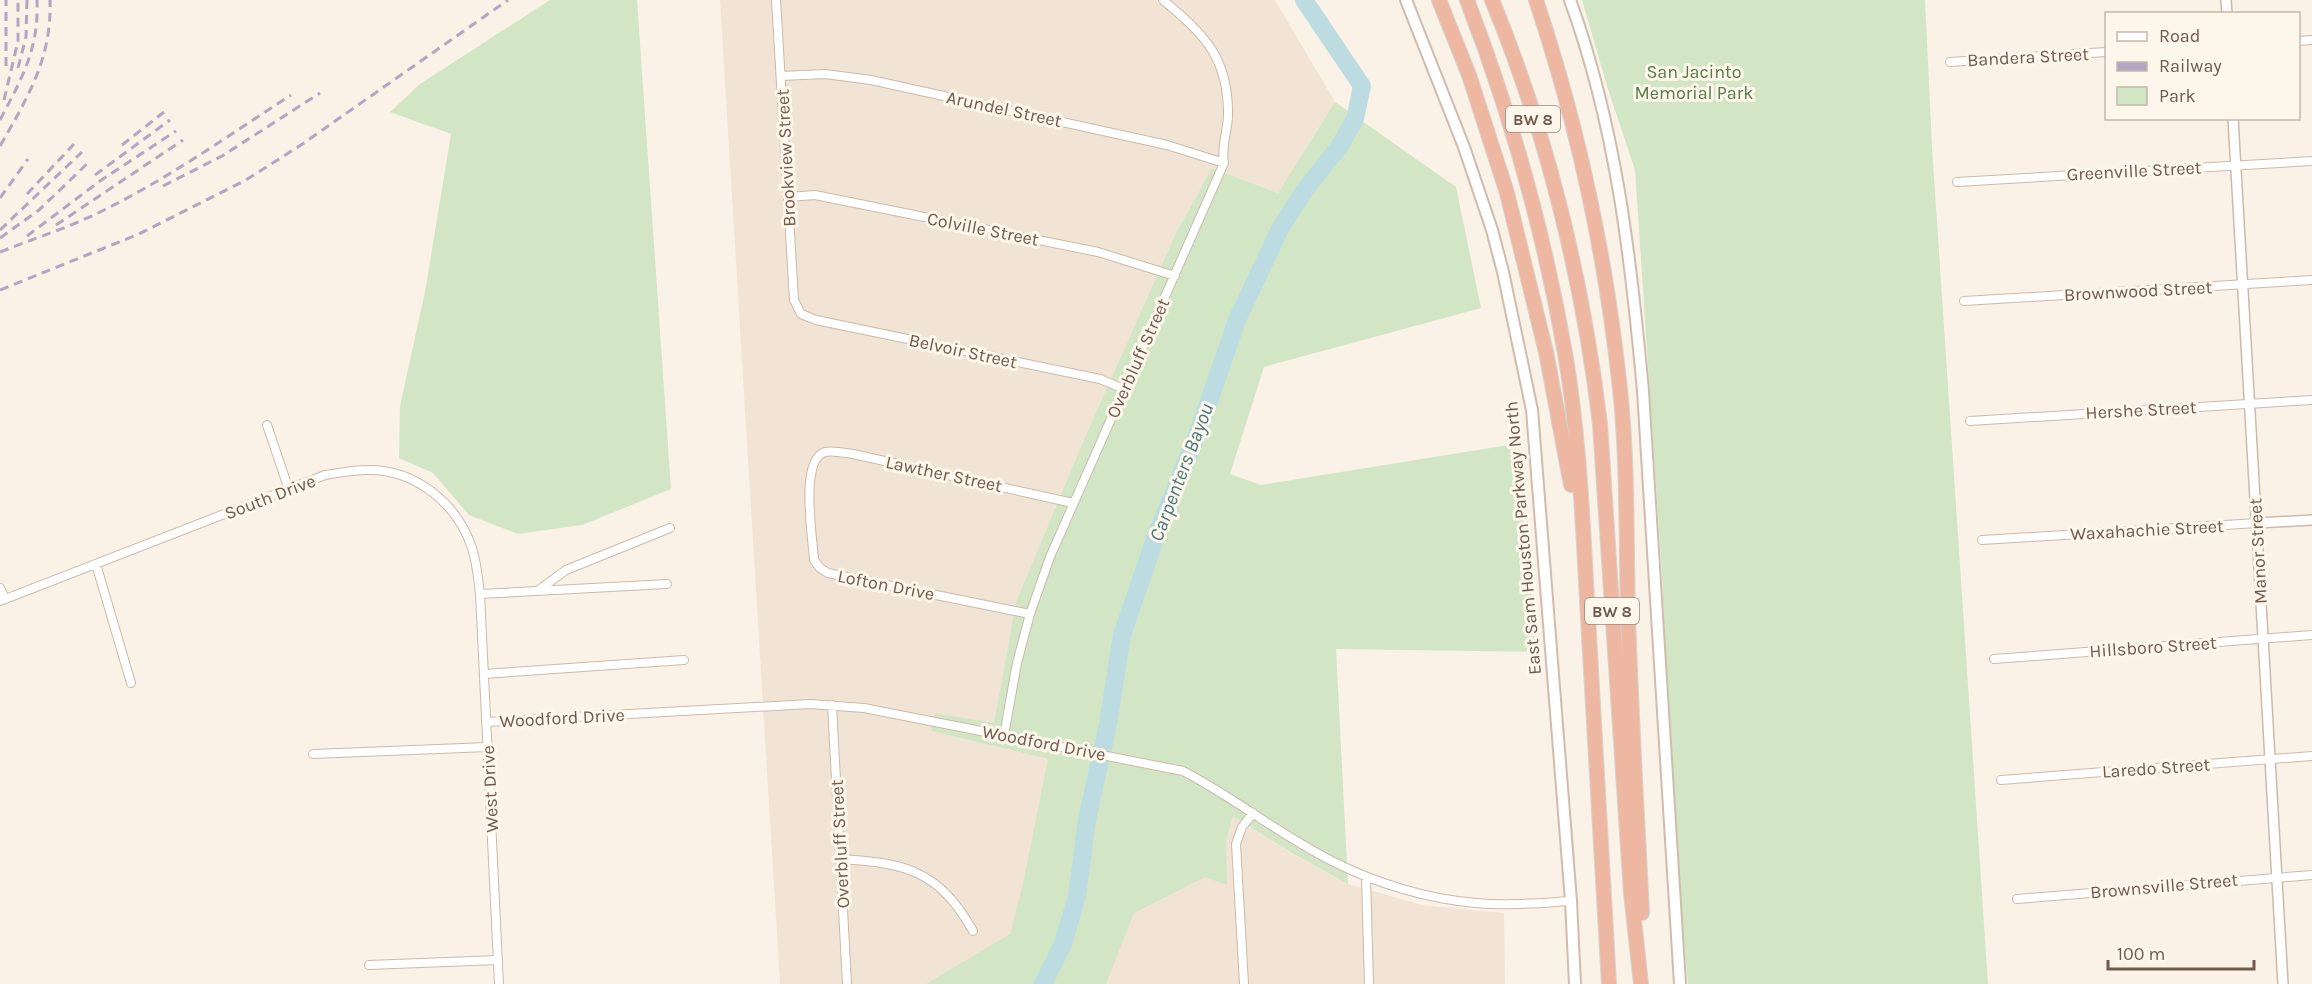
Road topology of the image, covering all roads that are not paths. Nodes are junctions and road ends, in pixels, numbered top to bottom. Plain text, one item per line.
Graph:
1 (776, 0) edge
2 (1163, 0) edge
3 (1406, 0) edge
4 (1467, 0) edge
5 (1492, 0) edge
6 (1536, 0) edge
7 (1570, 0) edge
8 (1440, 2) edge
9 (2105, 52) edge
10 (1950, 62) dead end
11 (781, 76) junction
12 (2233, 120) edge
13 (2312, 161) edge
14 (1224, 163) junction
15 (2236, 165) junction
16 (1957, 182) dead end
17 (788, 197) junction
18 (1175, 276) junction
19 (2312, 280) edge
20 (2243, 284) junction
21 (1964, 301) dead end
22 (801, 314) joint
23 (1124, 389) junction
24 (2312, 400) edge
25 (2250, 404) junction
26 (1970, 421) dead end
27 (267, 425) dead end
28 (816, 458) joint
29 (289, 490) junction
30 (1073, 503) junction
31 (2312, 520) edge
32 (2257, 523) junction
33 (670, 528) dead end
34 (1982, 540) dead end
35 (96, 564) junction
36 (667, 584) dead end
37 (1586, 585) junction
38 (0, 588) edge
39 (539, 590) junction
40 (480, 594) junction
41 (2, 600) edge
42 (1030, 614) junction
43 (2312, 635) edge
44 (2263, 638) junction
45 (1994, 659) dead end
46 (684, 660) dead end
47 (484, 674) junction
48 (131, 683) dead end
49 (832, 705) junction
50 (486, 722) junction
51 (1004, 735) junction
52 (488, 747) junction
53 (313, 754) dead end
54 (2312, 756) edge
55 (2269, 760) junction
56 (2001, 780) dead end
57 (1253, 813) junction
58 (841, 859) junction
59 (2312, 875) edge
60 (1366, 877) junction
61 (2277, 877) junction
62 (2017, 899) dead end
63 (1571, 901) junction
64 (973, 931) dead end
65 (498, 960) junction
66 (369, 965) dead end
67 (499, 984) edge
68 (847, 984) edge
69 (1244, 984) edge
70 (1369, 984) edge
71 (1575, 984) edge
72 (1610, 984) edge
73 (1643, 984) edge
74 (1680, 984) edge
75 (2283, 984) edge

1 - 11 street, Brookview Street
2 - 14 street, Overbluff Street
3 - 63 main road, East Sam Houston Parkway North
4 - 37 highway, BW 8
5 - 73 highway, BW 8
6 - 73 highway
7 - 74 main road, BW 8
8 - 37 highway
9 - 10 street, Bandera Street
11 - 14 street, Arundel Street
11 - 17 street, Brookview Street
12 - 15 street, Manor Street
13 - 15 street, Greenville Street
14 - 18 street, Overbluff Street
15 - 16 street, Greenville Street
15 - 20 street, Manor Street
17 - 18 street, Colville Street
17 - 22 street, Brookview Street
18 - 23 street, Overbluff Street
19 - 20 street, Brownwood Street
20 - 21 street, Brownwood Street
20 - 25 street, Manor Street
22 - 23 street, Belvoir Street
23 - 30 street, Overbluff Street
24 - 25 street, Hershe Street
25 - 26 street, Hershe Street
25 - 32 street, Manor Street
27 - 29 street
28 - 30 street, Lawther Street
28 - 42 street, Lofton Drive
29 - 35 street, South Drive
29 - 40 street, South Drive
30 - 42 street, Overbluff Street
31 - 32 street, Waxahachie Street
32 - 34 street, Waxahachie Street
32 - 44 street, Manor Street
33 - 39 street
35 - 41 street, South Drive
35 - 48 street
36 - 39 street
37 - 72 highway, BW 8
38 - 41 street
39 - 40 street
40 - 47 street, West Drive
42 - 51 street, Overbluff Street
43 - 44 street, Hillsboro Street
44 - 45 street, Hillsboro Street
44 - 55 street, Manor Street
46 - 47 street
47 - 50 street, West Drive
49 - 50 street, Woodford Drive
49 - 51 street, Woodford Drive
49 - 58 street, Overbluff Street
50 - 52 street, West Drive
51 - 57 street, Woodford Drive
52 - 53 street
52 - 65 street, West Drive
54 - 55 street, Laredo Street
55 - 56 street, Laredo Street
55 - 61 street, Manor Street
57 - 60 street, Woodford Drive
57 - 69 street
58 - 64 street
58 - 68 street, Overbluff Street
59 - 61 street, Brownsville Street
60 - 63 street, Woodford Drive
60 - 70 street
61 - 62 street, Brownsville Street
61 - 75 street, Manor Street
63 - 71 main road, East Sam Houston Parkway North
65 - 66 street
65 - 67 street, West Drive

